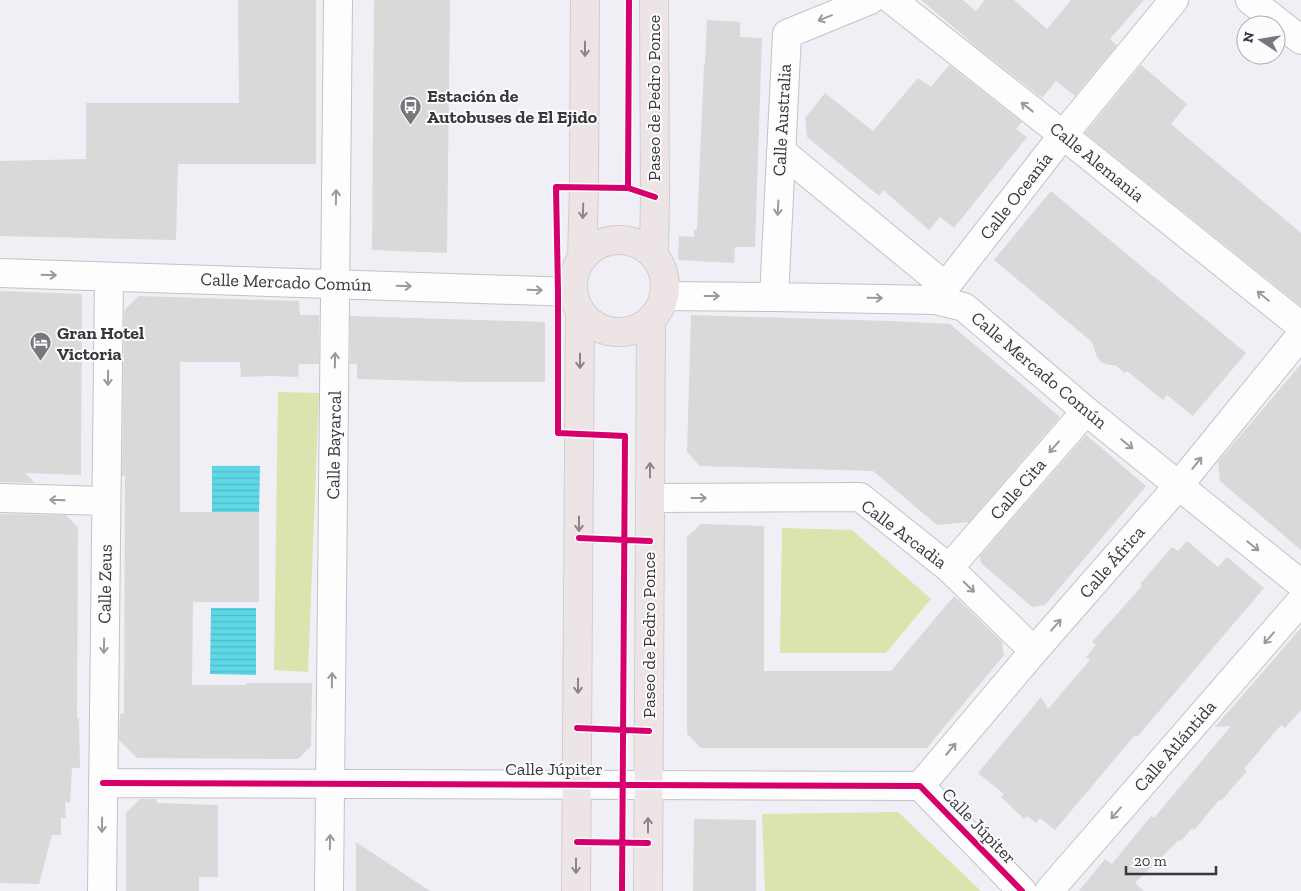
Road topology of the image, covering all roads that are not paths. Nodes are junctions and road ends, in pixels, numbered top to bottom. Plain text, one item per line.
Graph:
1 (338, 0) edge
2 (585, 0) edge
3 (654, 0) edge
4 (870, 0) edge
5 (892, 0) edge
6 (1174, 0) edge
7 (1250, 0) edge
8 (1301, 40) edge
9 (1063, 135) junction
10 (781, 151) junction
11 (654, 255) junction
12 (582, 258) junction
13 (0, 273) edge
14 (109, 277) junction
15 (336, 284) junction
16 (940, 293) junction
17 (664, 296) junction
18 (774, 296) junction
19 (576, 302) junction
20 (650, 320) junction
21 (1301, 326) edge
22 (1301, 335) edge
23 (1086, 411) junction
24 (1179, 485) junction
25 (0, 498) edge
26 (650, 498) junction
27 (106, 501) junction
28 (949, 568) junction
29 (1301, 584) edge
30 (1301, 601) edge
31 (1034, 651) junction
32 (103, 783) junction
33 (331, 784) junction
34 (577, 784) junction
35 (648, 785) junction
36 (920, 786) junction
37 (102, 891) edge
38 (330, 891) edge
39 (576, 891) edge
40 (648, 891) edge
41 (1022, 891) edge
42 (1049, 891) edge

15 -> 1 street, Calle Bayarcal
2 -> 12 main road
3 - 11 main road, Paseo de Pedro Ponce
4 -> 10 street, Calle Australia
9 -> 5 street, Calle Alemania
6 - 9 street, Calle Oceanía
7 - 8 street
9 - 16 street, Calle Oceanía
21 -> 9 street, Calle Alemania
10 - 16 street, Calle Mercado Común
10 -> 18 street, Calle Australia
11 - 12 main road
11 - 17 main road
12 - 19 main road
13 -> 14 street, Calle Mercado Común
14 - 15 street, Calle Mercado Común
14 -> 27 street, Calle Zeus
15 -> 19 street, Calle Mercado Común
33 -> 15 street, Calle Bayarcal
18 -> 16 street, Calle Mercado Común
16 - 23 street, Calle Mercado Común
17 -> 18 street, Calle Mercado Común
17 - 20 main road
19 - 20 main road
19 -> 34 main road
26 -> 20 main road, Paseo de Pedro Ponce
24 -> 22 street, Calle África
23 -> 24 street, Calle Mercado Común
23 -> 28 street, Calle Cita
24 -> 29 street, Calle Mercado Común
31 -> 24 street, Calle África
27 -> 25 street
26 -> 28 street, Calle Arcadia
26 - 35 main road, Paseo de Pedro Ponce
27 -> 32 street, Calle Zeus
28 -> 31 street, Calle Arcadia
30 -> 42 street, Calle Atlántida
36 -> 31 street, Calle África
32 - 33 street, Calle Júpiter
32 -> 37 street, Calle Zeus
33 - 34 street, Calle Júpiter
38 -> 33 street, Calle Bayarcal
34 - 35 street, Calle Júpiter
34 -> 39 main road
35 - 36 street, Calle Júpiter
40 -> 35 main road, Paseo de Pedro Ponce
36 - 41 street, Calle Júpiter

